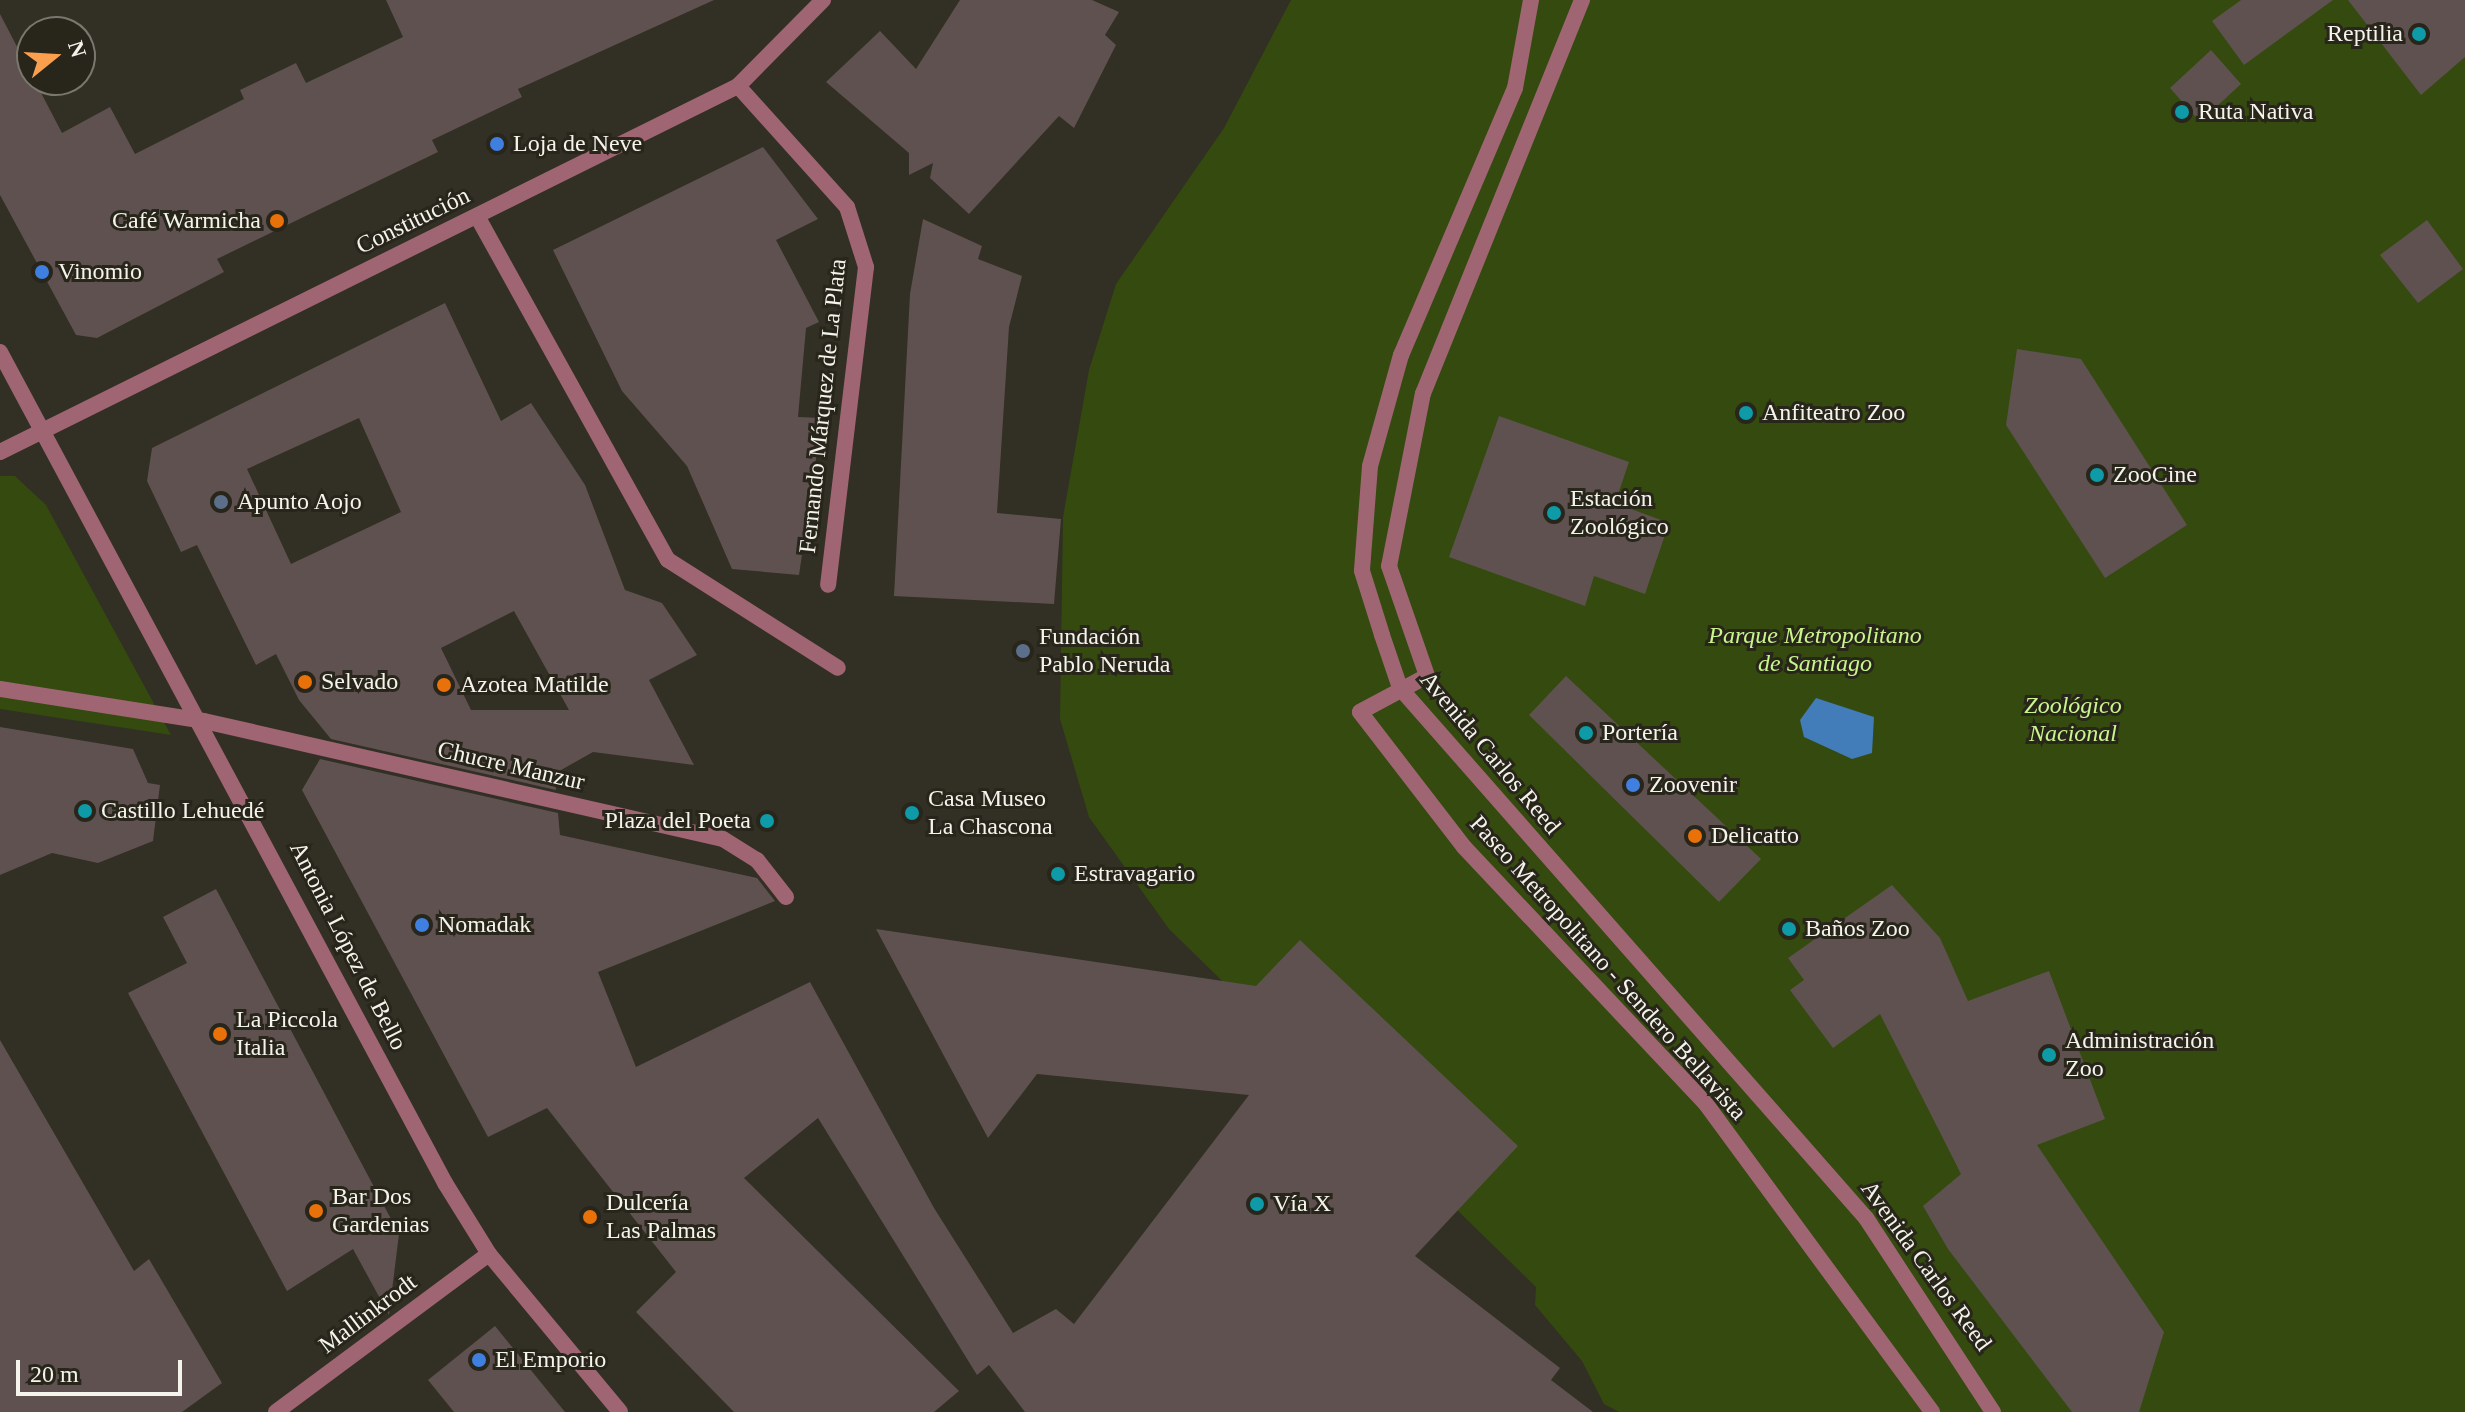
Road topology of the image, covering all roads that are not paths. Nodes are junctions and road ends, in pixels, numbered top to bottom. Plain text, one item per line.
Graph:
1 (823, 0) edge
2 (1531, 0) edge
3 (1582, 0) edge
4 (738, 86) junction
5 (477, 216) junction
6 (0, 352) edge
7 (41, 431) junction
8 (0, 452) edge
9 (828, 585) dead end
10 (838, 668) dead end
11 (1400, 688) junction
12 (0, 689) edge
13 (204, 721) junction
14 (786, 897) dead end
15 (489, 1254) junction
16 (276, 1412) edge
17 (620, 1412) edge
18 (1932, 1412) edge
19 (1993, 1412) edge

1 - 4 street, Constitución
2 - 11 street, Avenida Carlos Reed
3 - 11 street
4 - 5 street, Constitución
4 - 9 street, Fernando Márquez de La Plata
5 - 7 street, Constitución
5 - 10 street
6 - 7 street, Antonia López de Bello
7 - 8 street, Constitución
7 - 13 street, Antonia López de Bello
11 - 18 street, Paseo Metropolitano - Sendero Bellavista
11 - 19 street, Avenida Carlos Reed
12 - 13 street, Chucre Manzur
13 - 14 street, Chucre Manzur
13 - 15 street, Antonia López de Bello
15 - 16 street, Mallinkrodt
15 - 17 street, Antonia López de Bello

